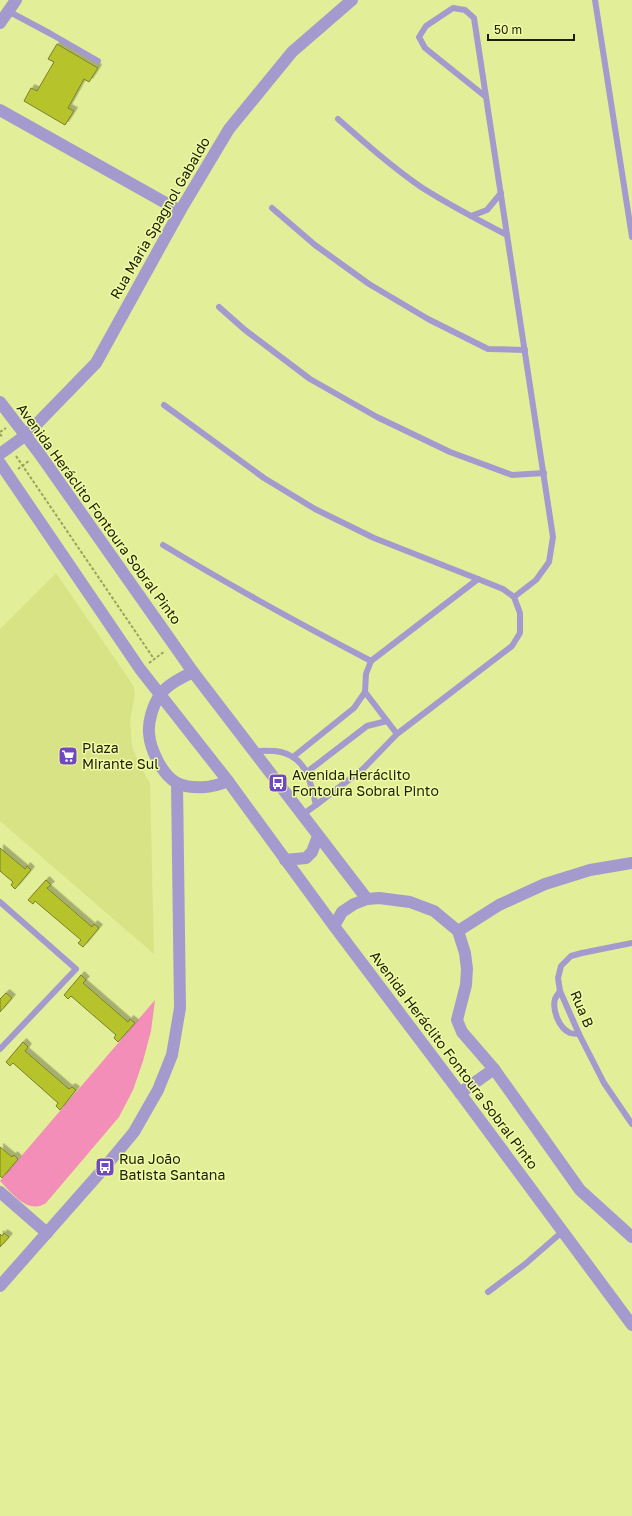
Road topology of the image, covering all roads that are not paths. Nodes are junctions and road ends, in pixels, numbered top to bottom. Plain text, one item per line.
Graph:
1 (16, 0) edge
2 (352, 0) edge
3 (595, 0) edge
4 (8, 11) junction
5 (0, 23) edge
6 (98, 61) dead end
7 (486, 96) junction
8 (0, 110) edge
9 (338, 119) dead end
10 (501, 193) junction
11 (272, 208) dead end
12 (180, 211) junction
13 (471, 216) junction
14 (507, 235) junction
15 (632, 237) edge
16 (219, 307) dead end
17 (525, 350) junction
18 (0, 402) edge
19 (164, 405) dead end
20 (26, 434) junction
21 (5, 450) edge
22 (0, 463) edge
23 (544, 473) junction
24 (162, 546) dead end
25 (478, 579) junction
26 (514, 597) junction
27 (371, 661) junction
28 (192, 672) junction
29 (365, 692) junction
30 (160, 695) junction
31 (387, 721) junction
32 (397, 734) junction
33 (253, 751) junction
34 (293, 756) junction
35 (307, 772) junction
36 (228, 781) junction
37 (177, 782) junction
38 (316, 805) junction
39 (302, 815) junction
40 (318, 836) junction
41 (285, 860) junction
42 (632, 863) edge
43 (367, 899) junction
44 (0, 902) edge
45 (334, 926) junction
46 (458, 931) junction
47 (632, 943) edge
48 (560, 991) junction
49 (579, 1034) junction
50 (0, 1049) edge
51 (494, 1069) junction
52 (460, 1093) junction
53 (632, 1124) edge
54 (0, 1192) edge
55 (562, 1232) junction
56 (47, 1233) junction
57 (632, 1237) edge
58 (0, 1286) edge
59 (488, 1292) dead end
60 (632, 1325) edge

1 - 4 street
2 - 12 street, Rua Maria Spagnol Gabaldo
3 - 15 lane
4 - 5 street
4 - 6 lane
7 - 7 lane
7 - 10 lane
8 - 12 street
9 - 13 lane
10 - 13 lane
10 - 14 lane
11 - 17 lane
12 - 20 street, Rua Maria Spagnol Gabaldo
13 - 14 lane
14 - 17 lane
16 - 23 lane
17 - 23 lane
18 - 20 street, Avenida Heráclito Fontoura Sobral Pinto
19 - 25 lane
20 - 21 street, Rua Maria Spagnol Gabaldo
20 - 28 street, Avenida Heráclito Fontoura Sobral Pinto
22 - 30 street, Avenida Heráclito Fontoura Sobral Pinto
23 - 26 lane
24 - 27 lane
25 - 26 lane
25 - 27 lane
26 - 32 lane
27 - 29 lane
28 - 30 street
28 - 33 street, Avenida Heráclito Fontoura Sobral Pinto
29 - 31 lane
29 - 34 lane
30 - 36 street, Avenida Heráclito Fontoura Sobral Pinto
30 - 37 street
31 - 32 lane
31 - 35 lane
32 - 38 lane
33 - 34 lane
33 - 39 street, Avenida Heráclito Fontoura Sobral Pinto
34 - 35 lane
35 - 38 lane
36 - 37 street
36 - 41 street, Avenida Heráclito Fontoura Sobral Pinto
37 - 56 street
38 - 39 lane
39 - 40 street, Avenida Heráclito Fontoura Sobral Pinto
40 - 41 street
40 - 43 street, Avenida Heráclito Fontoura Sobral Pinto
41 - 45 street, Avenida Heráclito Fontoura Sobral Pinto
42 - 46 street
43 - 45 street
43 - 46 street
44 - 50 lane
45 - 52 street, Avenida Heráclito Fontoura Sobral Pinto
46 - 51 street, Avenida Heráclito Fontoura Sobral Pinto
47 - 48 lane, Rua B
48 - 49 lane, Rua B
48 - 49 lane
49 - 53 lane, Rua B
51 - 52 street
51 - 57 street, Avenida Heráclito Fontoura Sobral Pinto
52 - 55 street, Avenida Heráclito Fontoura Sobral Pinto
54 - 56 street
55 - 59 lane
55 - 60 street, Avenida Heráclito Fontoura Sobral Pinto
56 - 58 street

